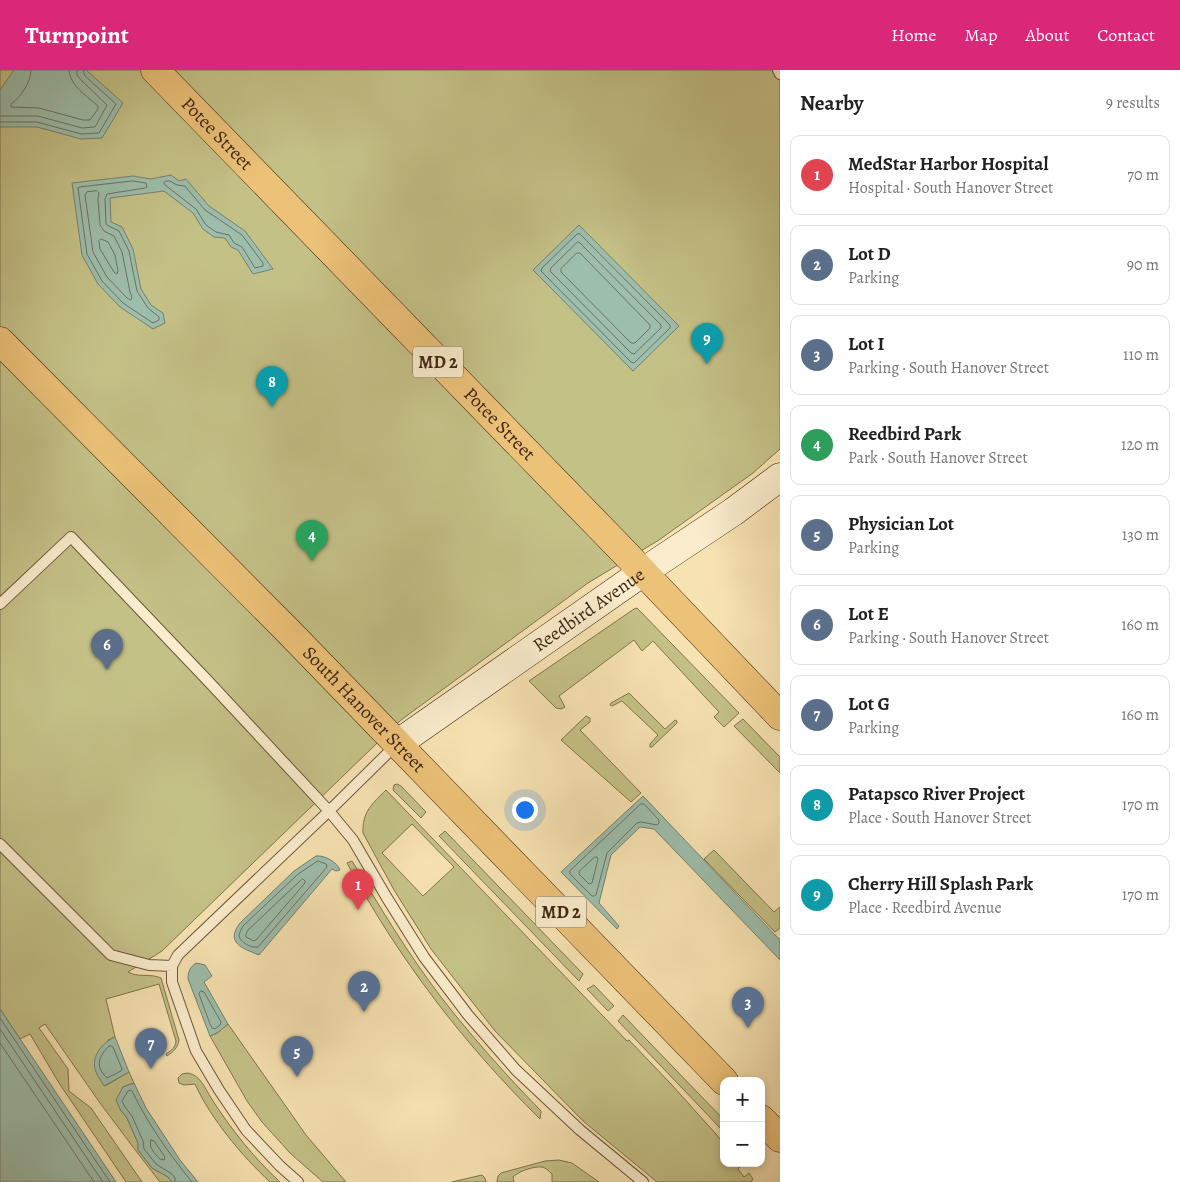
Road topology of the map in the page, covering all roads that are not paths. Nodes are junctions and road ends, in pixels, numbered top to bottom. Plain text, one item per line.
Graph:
1 (155, 70) edge
2 (778, 70) edge
3 (780, 74) edge
4 (0, 341) edge
5 (780, 477) edge
6 (643, 572) junction
7 (0, 604) edge
8 (780, 716) edge
9 (397, 744) junction
10 (329, 811) junction
11 (0, 844) edge
12 (172, 966) junction
13 (720, 1077) edge
14 (764, 1122) edge
15 (780, 1138) edge
16 (298, 1182) edge
17 (643, 1182) edge

1 - 6 main road, Potee Street / MD 2
2 - 3 lane
4 - 9 main road, South Hanover Street / MD 2
5 - 6 street, Reedbird Avenue
6 - 8 main road, Potee Street / MD 2
6 - 9 street, Reedbird Avenue
7 - 10 lane
9 - 10 lane
9 - 13 main road, South Hanover Street / MD 2
10 - 12 lane
10 - 17 lane
11 - 12 lane
12 - 16 lane
14 - 15 main road

